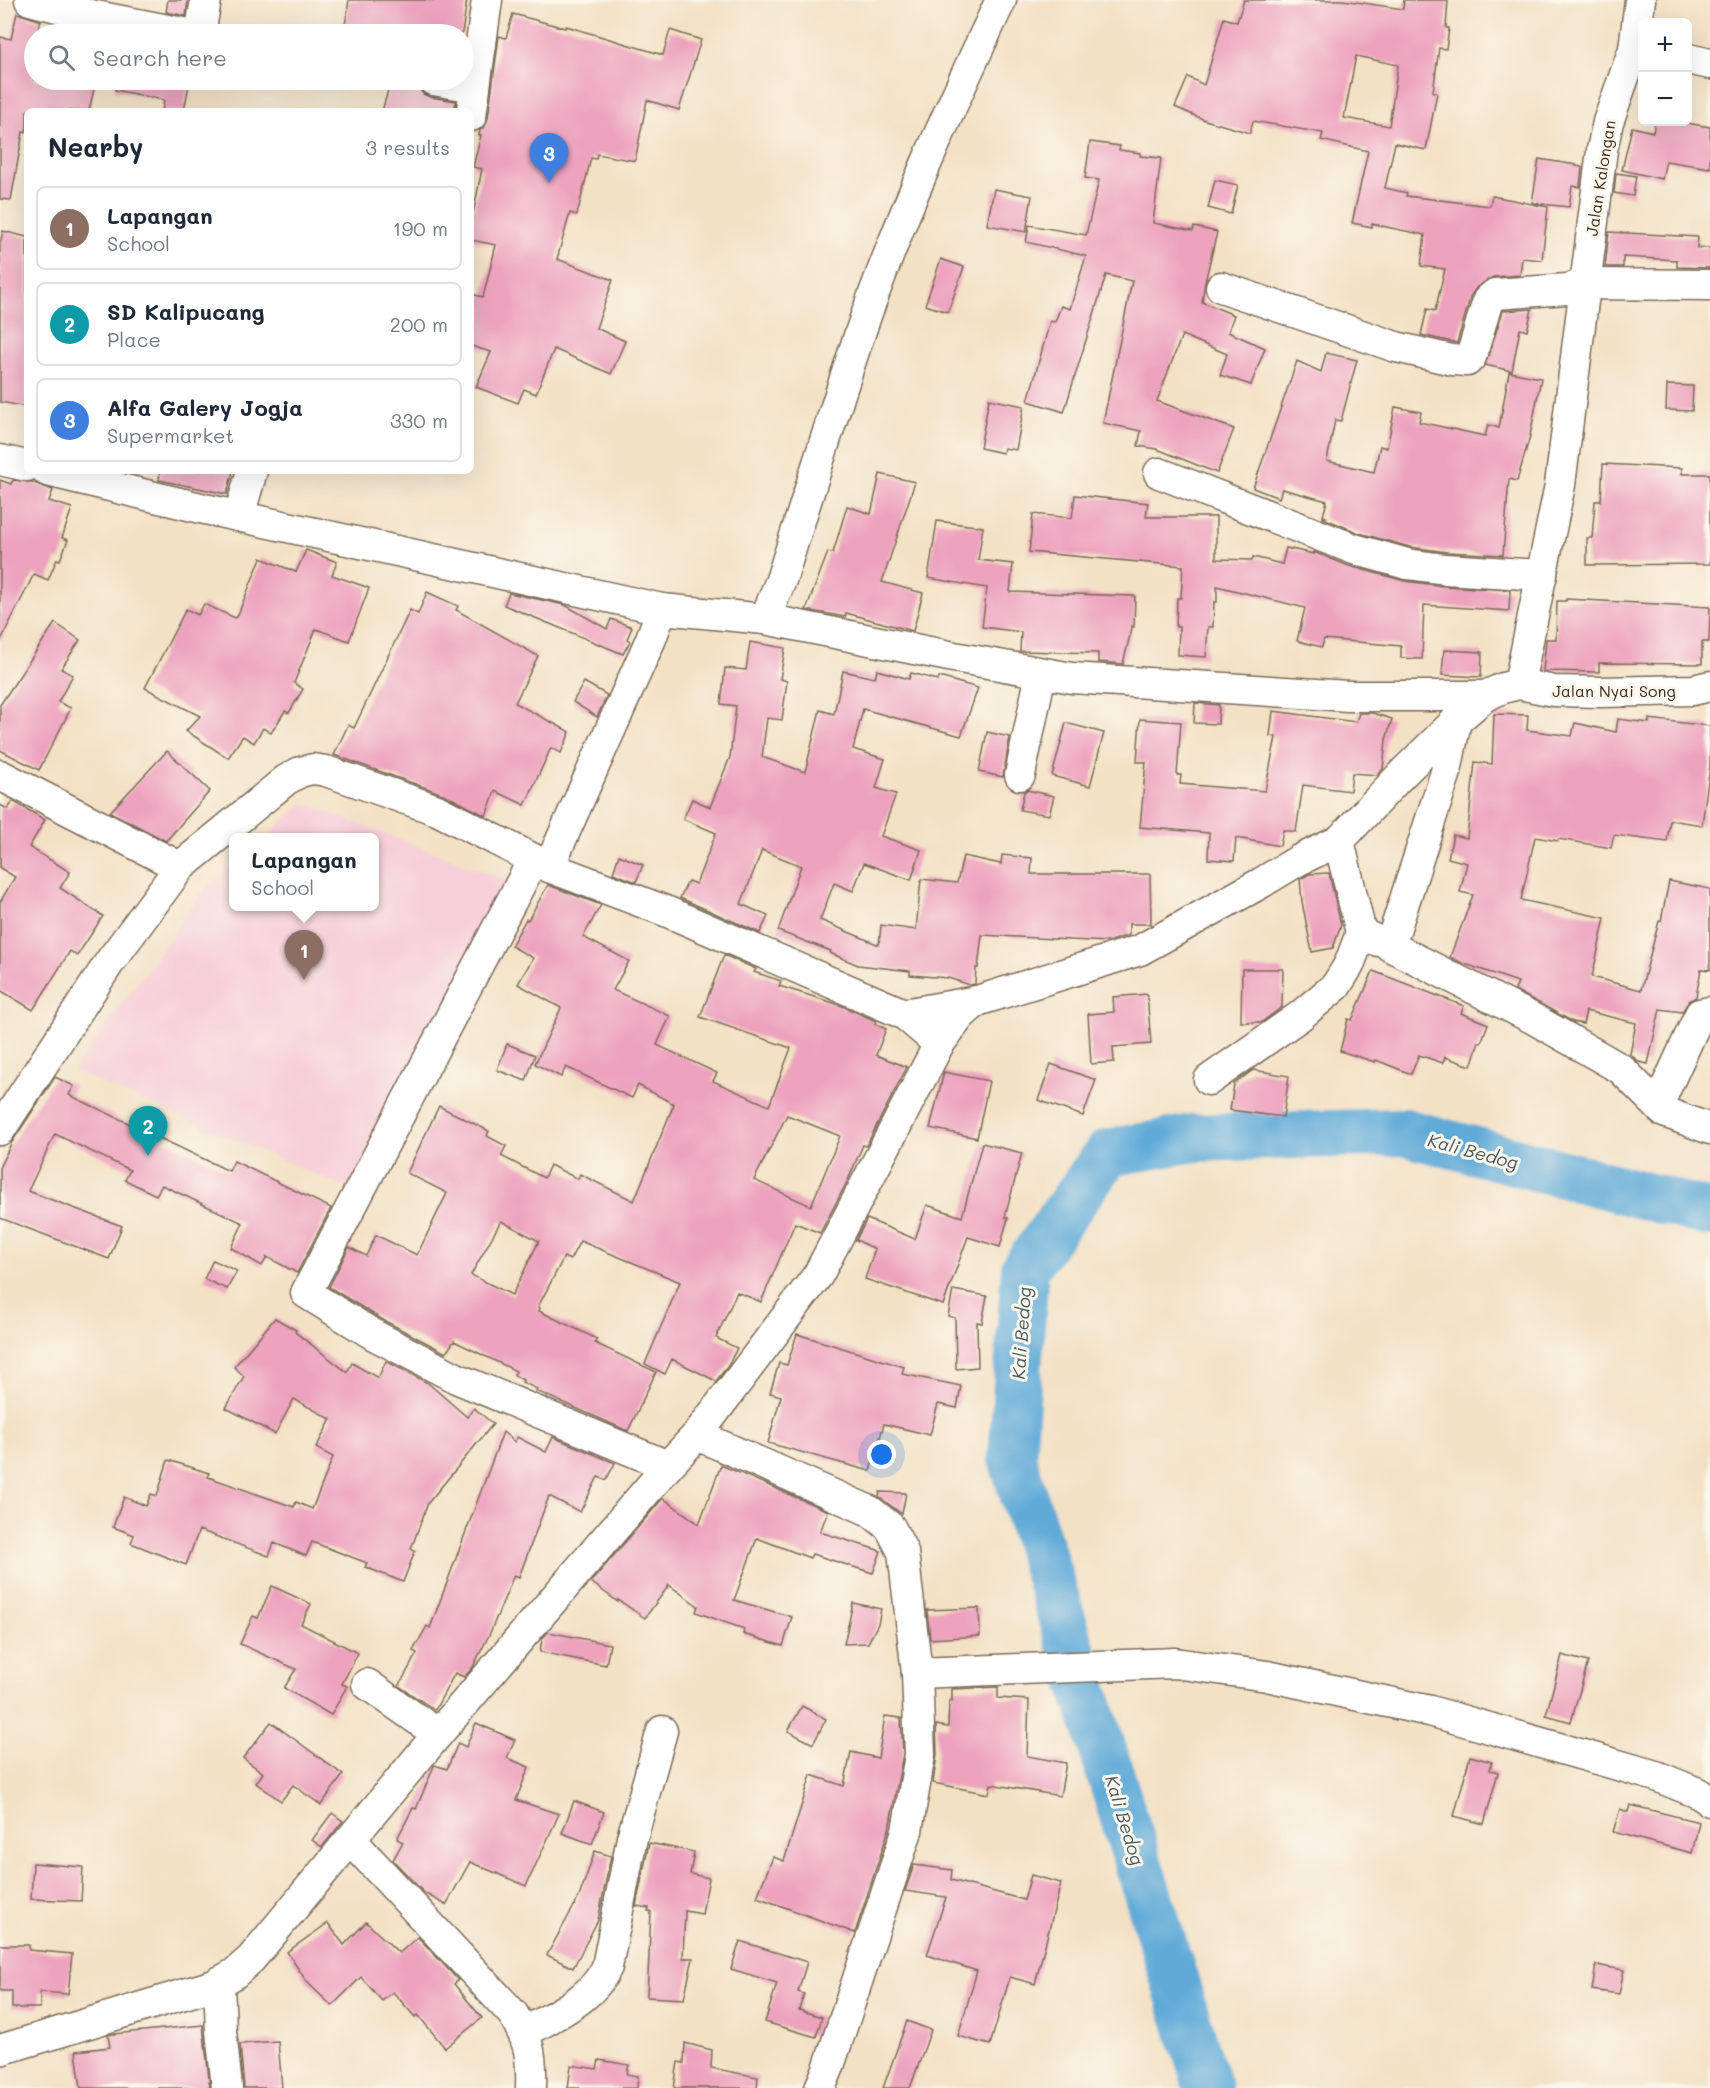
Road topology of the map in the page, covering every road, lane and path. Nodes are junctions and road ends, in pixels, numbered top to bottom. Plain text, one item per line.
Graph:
1 (30, 0) edge
2 (206, 0) edge
3 (487, 0) edge
4 (1000, 0) edge
5 (1640, 0) edge
6 (1639, 18) edge
7 (137, 24) edge
8 (202, 24) edge
9 (1638, 49) edge
10 (1692, 61) edge
11 (1710, 64) edge
12 (452, 90) edge
13 (473, 101) edge
14 (1586, 284) junction
15 (1710, 285) edge
16 (1221, 287) dead end
17 (0, 460) edge
18 (24, 465) edge
19 (1160, 472) dead end
20 (60, 474) edge
21 (251, 474) edge
22 (239, 516) junction
23 (1542, 575) junction
24 (662, 609) junction
25 (765, 620) junction
26 (1041, 673) junction
27 (1519, 684) junction
28 (1710, 686) edge
29 (1485, 696) junction
30 (1456, 721) junction
31 (0, 775) edge
32 (1020, 775) dead end
33 (1339, 841) junction
34 (541, 863) junction
35 (180, 867) junction
36 (1361, 933) junction
37 (1390, 946) junction
38 (977, 1001) junction
39 (1710, 1012) edge
40 (904, 1014) junction
41 (939, 1044) junction
42 (1209, 1080) dead end
43 (1658, 1105) junction
44 (1710, 1129) edge
45 (0, 1130) edge
46 (697, 1435) junction
47 (668, 1466) junction
48 (917, 1673) junction
49 (367, 1684) dead end
50 (662, 1731) dead end
51 (438, 1734) junction
52 (1710, 1801) edge
53 (351, 1840) junction
54 (219, 1982) junction
55 (524, 2033) junction
56 (0, 2050) edge
57 (227, 2088) edge
58 (531, 2088) edge
59 (820, 2088) edge

1 - 7 street
2 - 8 street
3 - 13 street
4 - 25 street
5 - 6 street, Jalan Kalongan
9 - 14 street, Jalan Kalongan
10 - 11 street
12 - 13 street
14 - 15 street
14 - 16 street
14 - 23 street, Jalan Kalongan
17 - 18 street
19 - 23 street
20 - 22 street
21 - 22 street
22 - 24 street
23 - 27 street, Jalan Kalongan
24 - 25 street
24 - 34 street
25 - 26 street
26 - 29 street
26 - 32 street
27 - 28 street, Jalan Nyai Song
27 - 29 street
29 - 30 street
30 - 33 street
30 - 37 street
31 - 35 street
33 - 36 street
33 - 38 street
34 - 35 street
34 - 40 street
34 - 47 street
35 - 45 street
36 - 37 street
36 - 42 street
37 - 43 street
38 - 40 street
38 - 41 street
39 - 43 street
40 - 41 street
41 - 46 street
43 - 44 street
46 - 47 street
46 - 48 street
47 - 51 street
48 - 52 street
48 - 59 street
49 - 51 street
50 - 55 street
51 - 53 street
53 - 54 street
53 - 55 street
54 - 56 street
54 - 57 street
55 - 58 street

